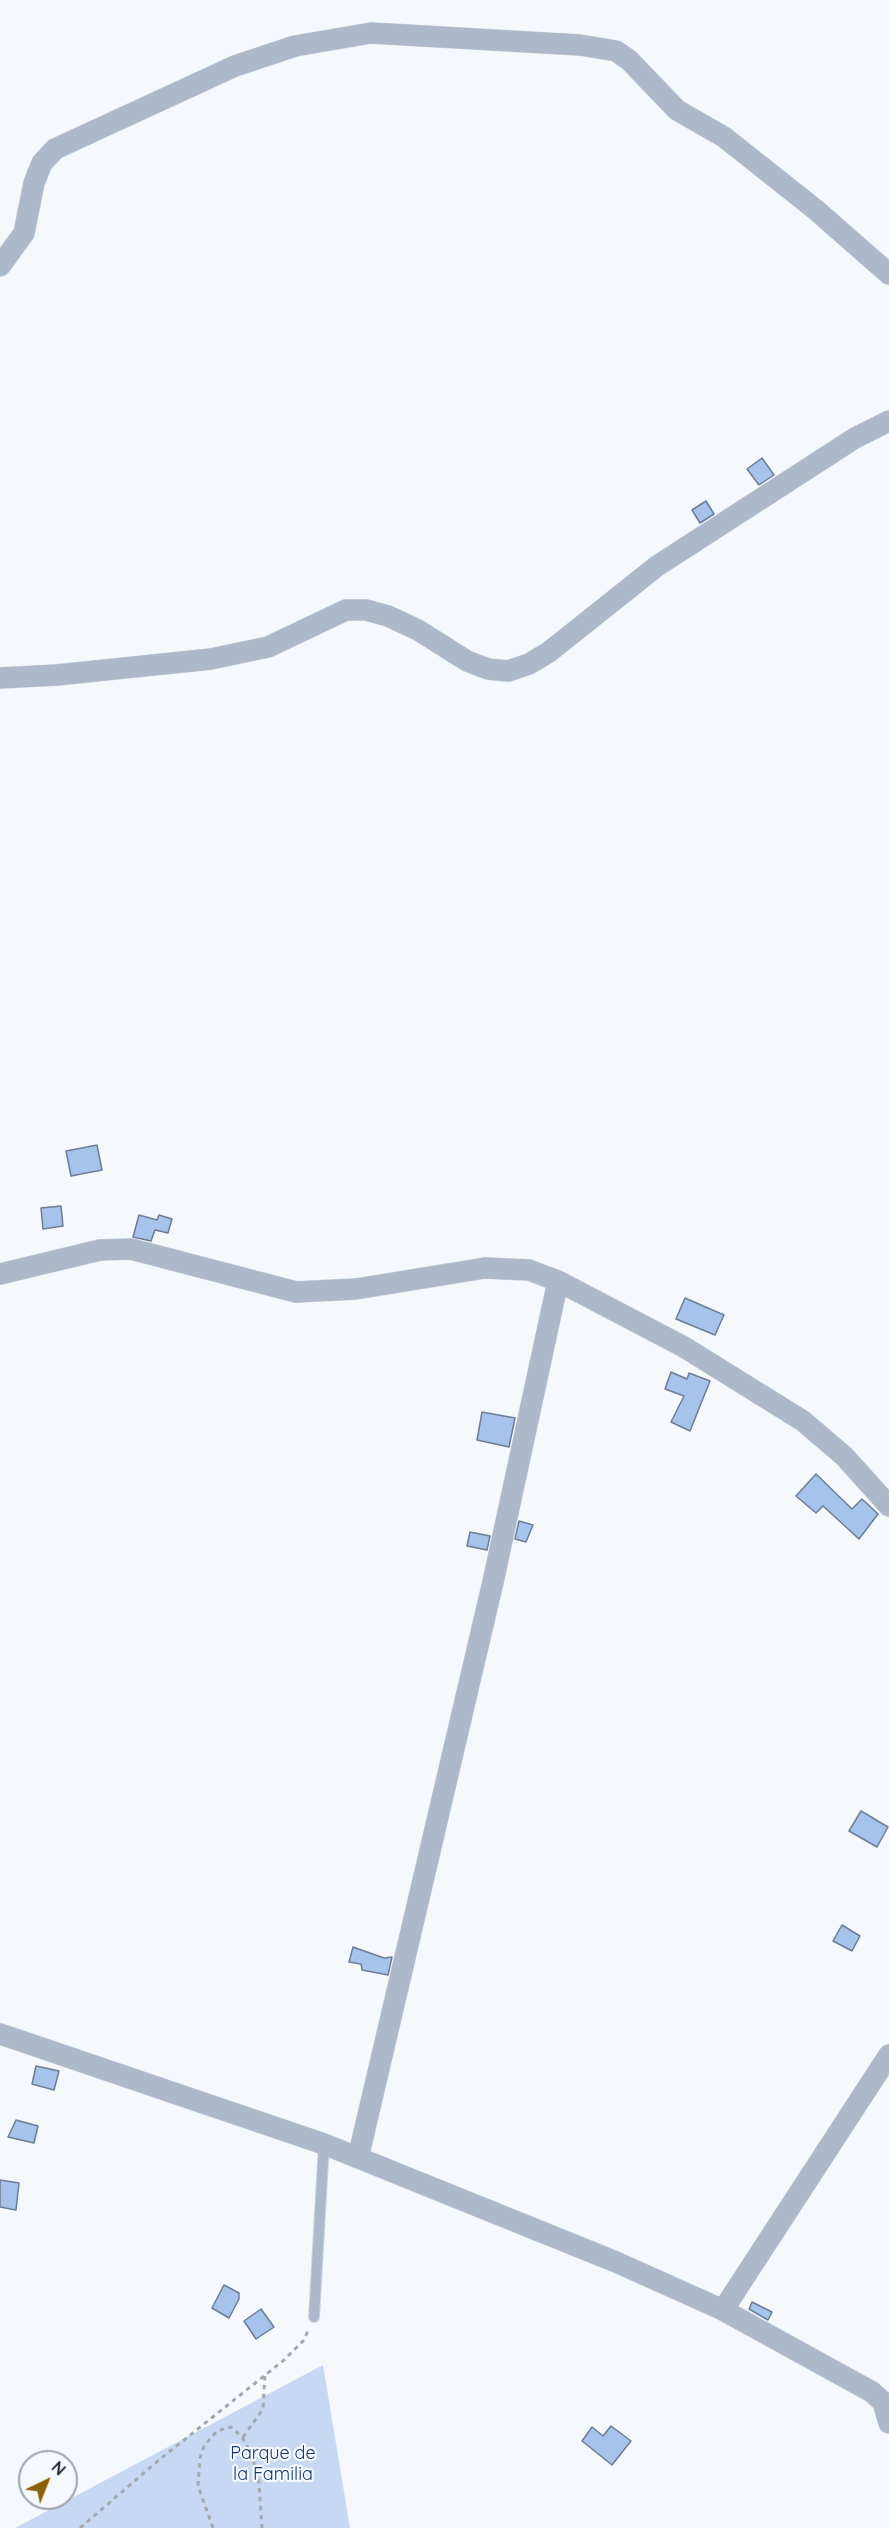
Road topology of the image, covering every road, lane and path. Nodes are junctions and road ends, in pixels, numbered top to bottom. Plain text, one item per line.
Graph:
1 (0, 266) edge
2 (889, 274) edge
3 (889, 421) edge
4 (0, 678) edge
5 (0, 1274) edge
6 (558, 1281) junction
7 (889, 1506) edge
8 (0, 2034) edge
9 (889, 2055) edge
10 (324, 2144) junction
11 (358, 2158) junction
12 (723, 2310) junction
13 (314, 2317) joint
14 (265, 2374) junction
15 (889, 2423) edge
16 (243, 2437) junction
17 (80, 2528) edge
18 (213, 2528) edge
19 (262, 2528) edge

1 - 2 street
3 - 4 street
5 - 6 street
6 - 7 street
6 - 11 street
8 - 10 street
9 - 12 street
10 - 11 street
10 - 13 lane
11 - 12 street
12 - 15 street
13 - 14 path
14 - 16 path
14 - 17 path
16 - 18 path
16 - 19 path

